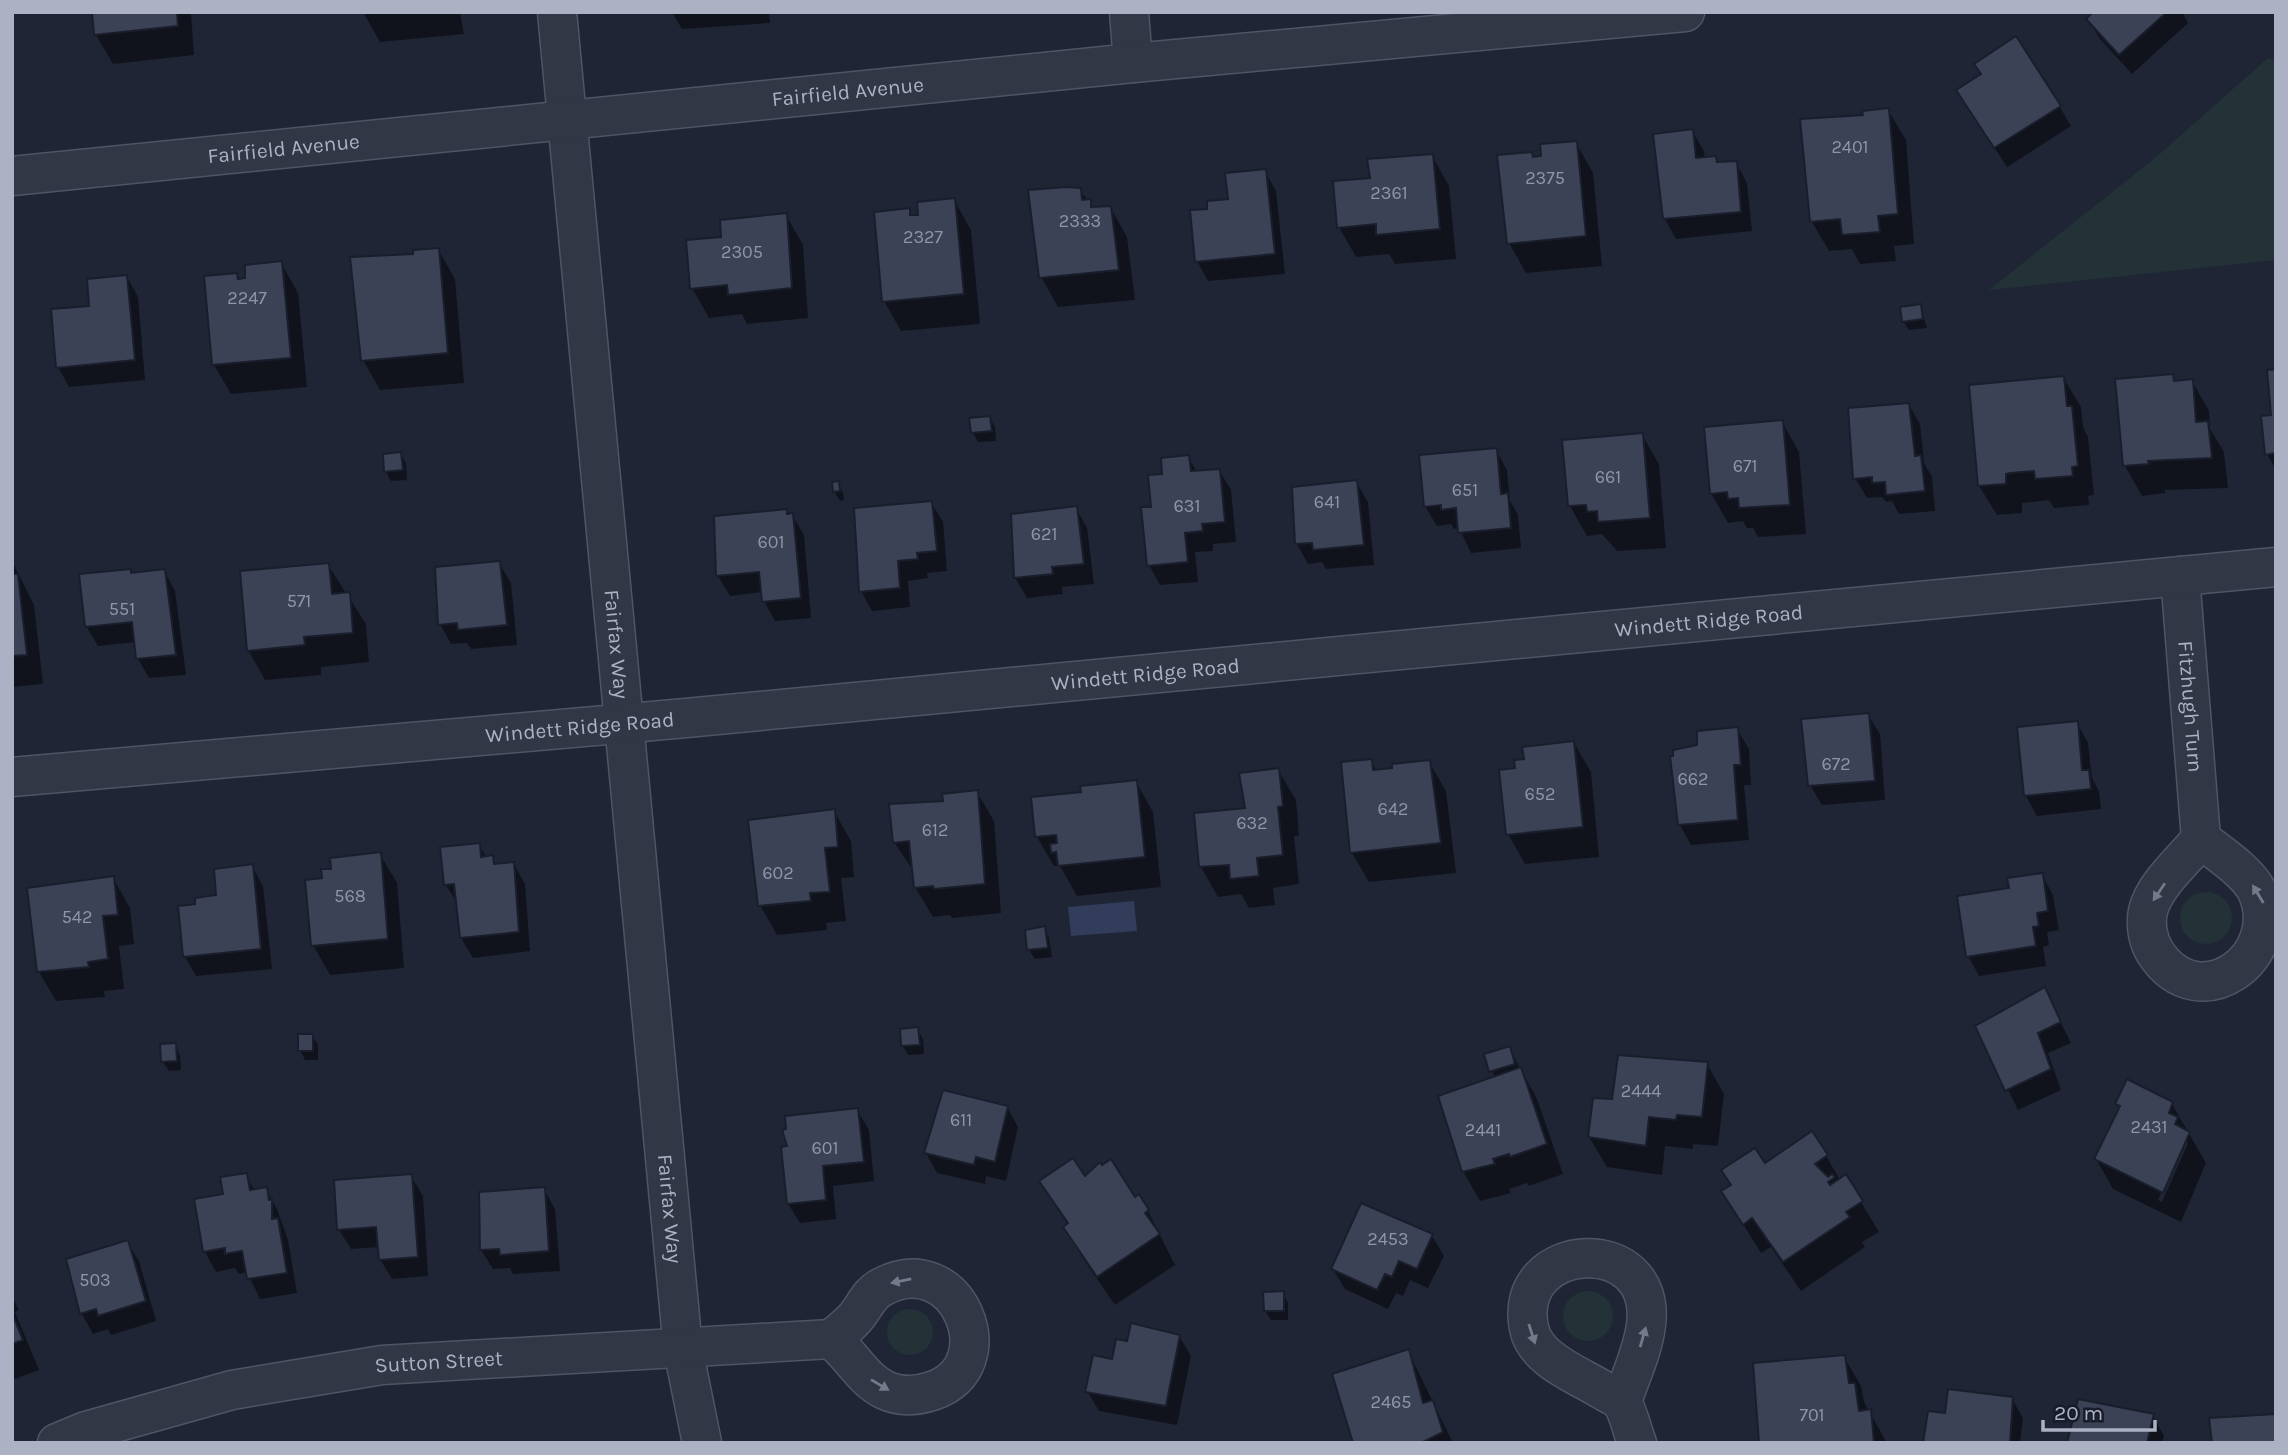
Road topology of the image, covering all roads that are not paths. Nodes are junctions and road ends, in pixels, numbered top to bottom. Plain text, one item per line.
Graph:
1 (557, 12) edge
2 (1129, 12) edge
3 (1685, 12) edge
4 (1133, 63) junction
5 (569, 121) junction
6 (12, 176) edge
7 (2276, 567) edge
8 (2180, 576) junction
9 (624, 723) junction
10 (12, 777) edge
11 (2201, 839) dead end
12 (831, 1339) dead end
13 (683, 1349) junction
14 (1622, 1402) dead end
15 (57, 1443) edge
16 (702, 1443) edge
17 (1637, 1443) edge

1 - 5 street, Fairfax Way
2 - 4 street
3 - 4 street, Fairfield Avenue
4 - 5 street, Fairfield Avenue
5 - 6 street, Fairfield Avenue
5 - 9 street, Fairfax Way
7 - 8 street, Windett Ridge Road
8 - 9 street, Windett Ridge Road
8 - 11 street, Fitzhugh Turn
9 - 10 street, Windett Ridge Road
9 - 13 street, Fairfax Way
12 - 13 street, Sutton Street
13 - 15 street, Sutton Street
13 - 16 street, Fairfax Way
14 - 17 street

